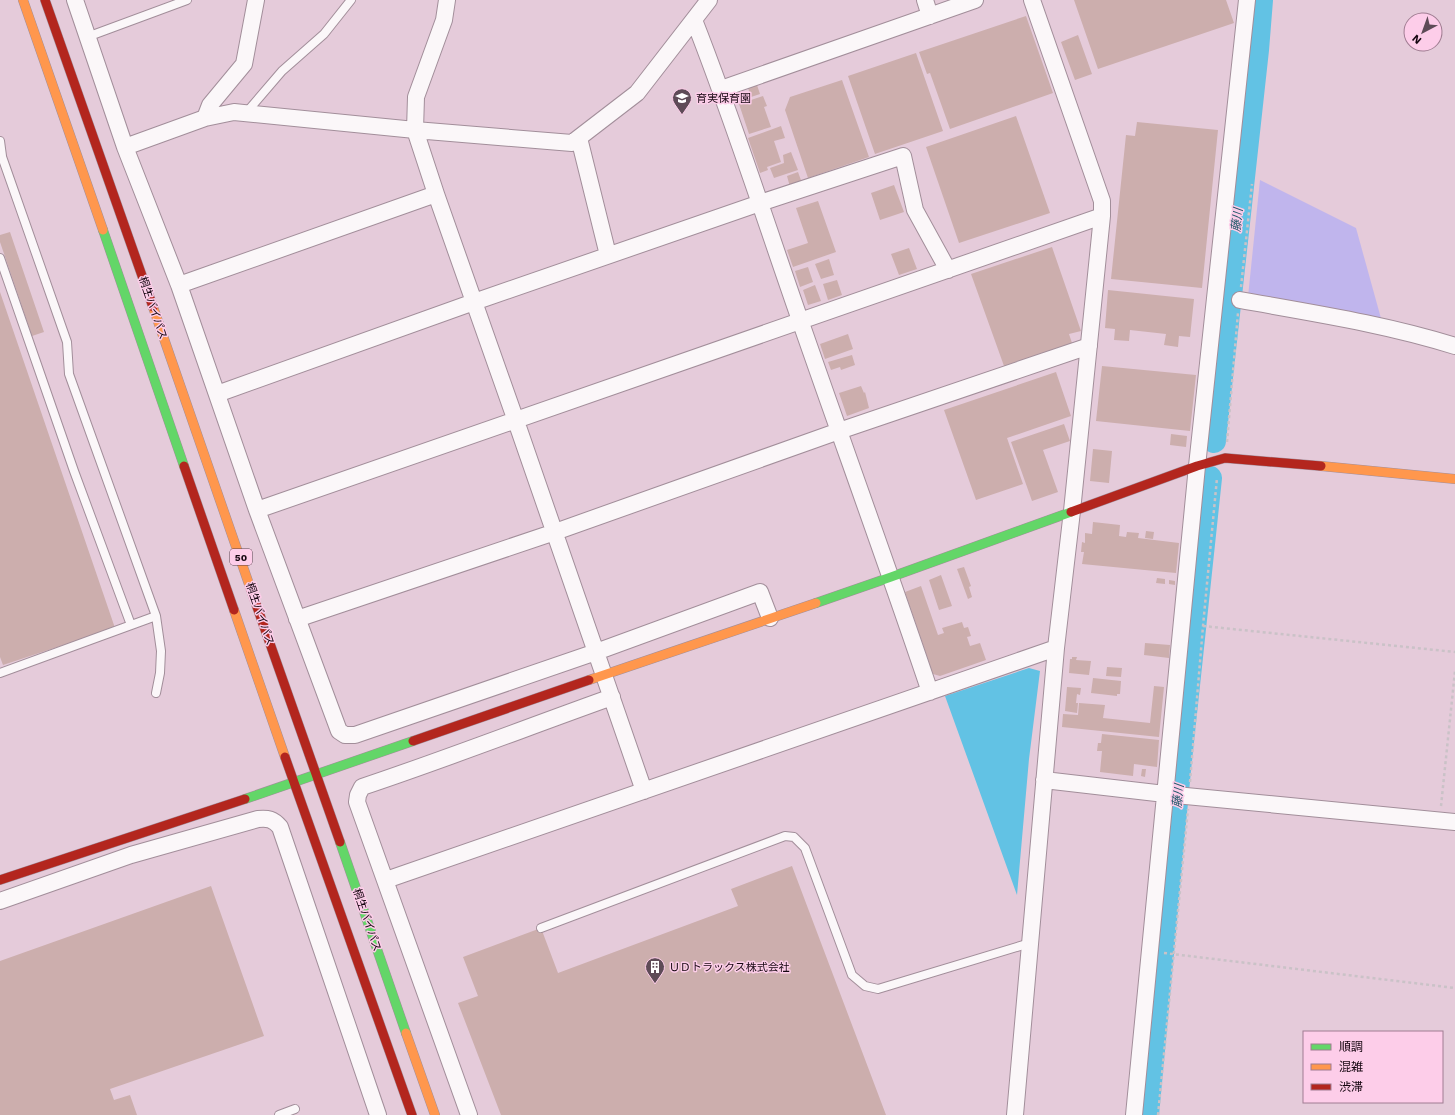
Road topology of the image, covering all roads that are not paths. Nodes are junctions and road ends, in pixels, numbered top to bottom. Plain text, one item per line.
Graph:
1 (23, 0) edge
2 (45, 0) edge
3 (75, 0) edge
4 (187, 0) edge
5 (256, 0) edge
6 (351, 0) edge
7 (447, 0) edge
8 (709, 0) edge
9 (925, 0) edge
10 (975, 0) edge
11 (1032, 0) edge
12 (1246, 0) edge
13 (930, 16) junction
14 (694, 20) junction
15 (87, 37) junction
16 (721, 89) junction
17 (246, 113) junction
18 (205, 118) junction
19 (415, 130) junction
20 (579, 138) junction
21 (0, 141) edge
22 (125, 147) junction
23 (1, 154) edge
24 (436, 194) junction
25 (760, 203) junction
26 (1102, 216) junction
27 (608, 256) junction
28 (0, 258) edge
29 (948, 270) junction
30 (179, 285) junction
31 (1240, 300) road end
32 (474, 302) junction
33 (800, 321) junction
34 (1089, 346) junction
35 (1455, 346) edge
36 (217, 394) junction
37 (516, 422) junction
38 (839, 431) junction
39 (1197, 466) junction
40 (1453, 468) dead end
41 (1453, 478) edge
42 (257, 510) junction
43 (1072, 511) junction
44 (555, 532) junction
45 (891, 577) junction
46 (156, 616) junction
47 (770, 618) junction
48 (297, 620) junction
49 (130, 626) junction
50 (1056, 648) junction
51 (596, 652) junction
52 (0, 673) edge
53 (604, 676) junction
54 (930, 692) junction
55 (156, 693) dead end
56 (612, 697) junction
57 (317, 775) junction
58 (1044, 780) junction
59 (294, 783) junction
60 (644, 791) junction
61 (1164, 794) junction
62 (1455, 822) edge
63 (0, 880) edge
64 (386, 880) junction
65 (0, 901) edge
66 (541, 928) dead end
67 (1030, 943) junction
68 (295, 1110) dead end
69 (279, 1115) edge
70 (378, 1115) edge
71 (412, 1115) edge
72 (435, 1115) edge
73 (469, 1115) edge
74 (1015, 1115) edge
75 (1134, 1115) edge

1 - 59 main road, 桐生バイパス / 50
2 - 57 main road, 桐生バイパス / 50
3 - 15 street
4 - 15 lane
5 - 18 street
6 - 17 lane
7 - 19 street
8 - 14 street
9 - 13 street
10 - 13 street
11 - 26 street
12 - 39 street
13 - 16 street
14 - 16 street
14 - 20 street
15 - 22 street
16 - 25 street
17 - 18 street
17 - 19 street
18 - 22 street
19 - 20 street
19 - 24 street
20 - 27 street
21 - 23 lane
22 - 30 street
23 - 46 lane
24 - 30 street
24 - 32 street
25 - 27 street
25 - 29 street
25 - 33 street
26 - 29 street
26 - 34 street
27 - 32 street
28 - 49 lane
29 - 33 street
30 - 36 street
31 - 35 street
32 - 36 street
32 - 37 street
33 - 37 street
33 - 38 street
34 - 38 street
34 - 43 street
36 - 42 street
37 - 42 street
37 - 44 street
38 - 44 street
38 - 45 street
39 - 41 main road
39 - 43 main road
39 - 61 street
40 - 41 main road
42 - 48 street
43 - 45 main road
43 - 50 street
44 - 48 street
44 - 51 street
45 - 47 main road
45 - 54 street
46 - 49 lane
46 - 55 lane
47 - 51 street
47 - 53 main road
48 - 51 street
49 - 52 lane
50 - 54 street
50 - 58 street
51 - 53 street
53 - 56 street
53 - 57 main road
54 - 60 street
56 - 60 street
56 - 64 street
57 - 59 main road
57 - 72 main road, 桐生バイパス / 50
58 - 61 street
58 - 67 street
59 - 63 main road
59 - 71 main road, 桐生バイパス / 50
60 - 64 street
61 - 62 street
61 - 75 street
64 - 73 street
65 - 70 street
66 - 67 lane
67 - 74 street
68 - 69 lane

